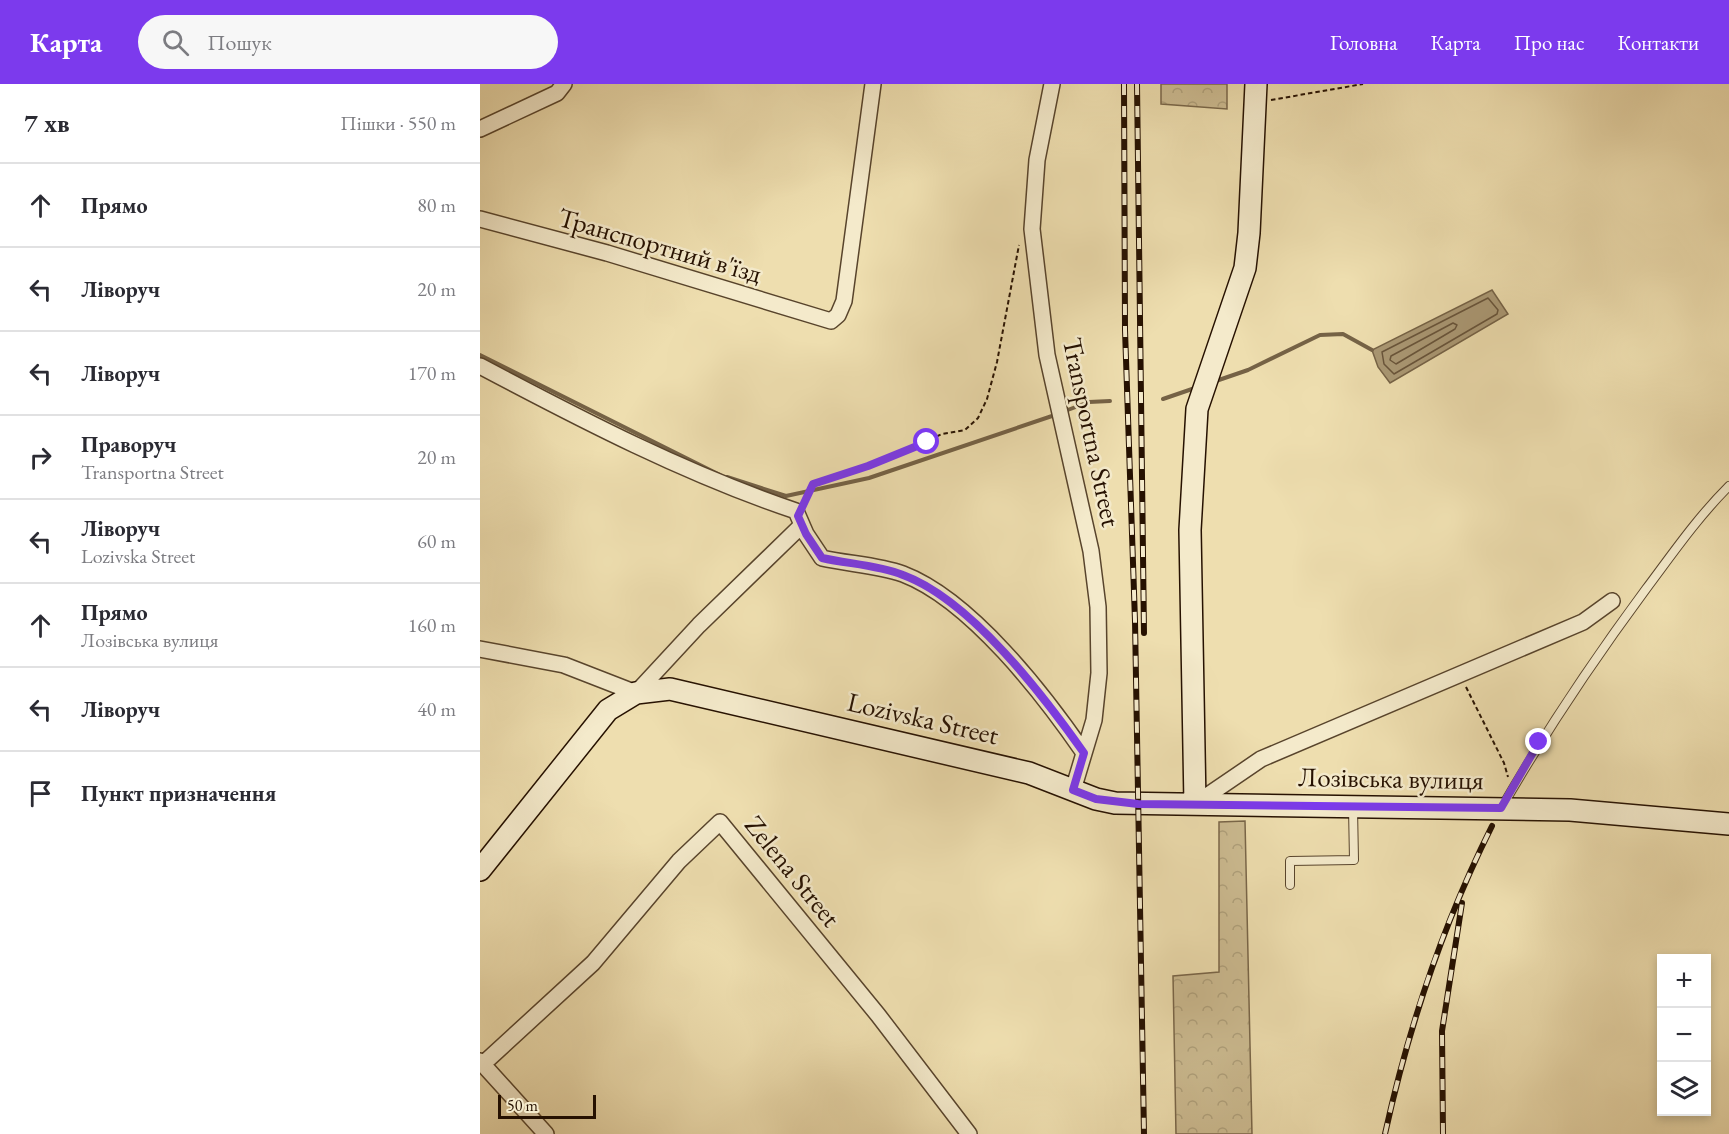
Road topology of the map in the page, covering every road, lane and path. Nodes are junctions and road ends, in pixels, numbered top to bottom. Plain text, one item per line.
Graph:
1 (564, 84) edge
2 (873, 84) edge
3 (1052, 84) edge
4 (1363, 84) edge
5 (1256, 93) edge
6 (480, 129) edge
7 (480, 219) edge
8 (1033, 223) junction
9 (480, 366) edge
10 (1729, 486) edge
11 (800, 520) junction
12 (1612, 601) dead end
13 (480, 649) edge
14 (1459, 674) junction
15 (636, 693) junction
16 (1084, 753) junction
17 (1073, 790) junction
18 (1506, 800) junction
19 (1195, 804) junction
20 (1353, 806) junction
21 (1729, 824) edge
22 (480, 870) edge
23 (1290, 885) dead end
24 (482, 1062) edge
25 (546, 1134) edge
26 (969, 1134) edge

1 - 6 street
2 - 7 street, Транспортний в'їзд
3 - 8 street, Transportna Street
4 - 5 path
5 - 19 main road
8 - 11 path
8 - 16 street, Transportna Street
9 - 11 street
10 - 18 lane
11 - 15 street
11 - 16 street
12 - 14 street
13 - 15 street
14 - 18 path
14 - 19 street
15 - 17 main road, Lozivska Street
15 - 22 main road
16 - 17 street, Transportna Street
17 - 19 main road, Lozivska Street
18 - 20 main road, Лозівська вулиця
18 - 21 main road, Лозівська вулиця
19 - 20 main road, Лозівська вулиця
20 - 23 lane
24 - 25 street
24 - 26 street, Zelena Street

